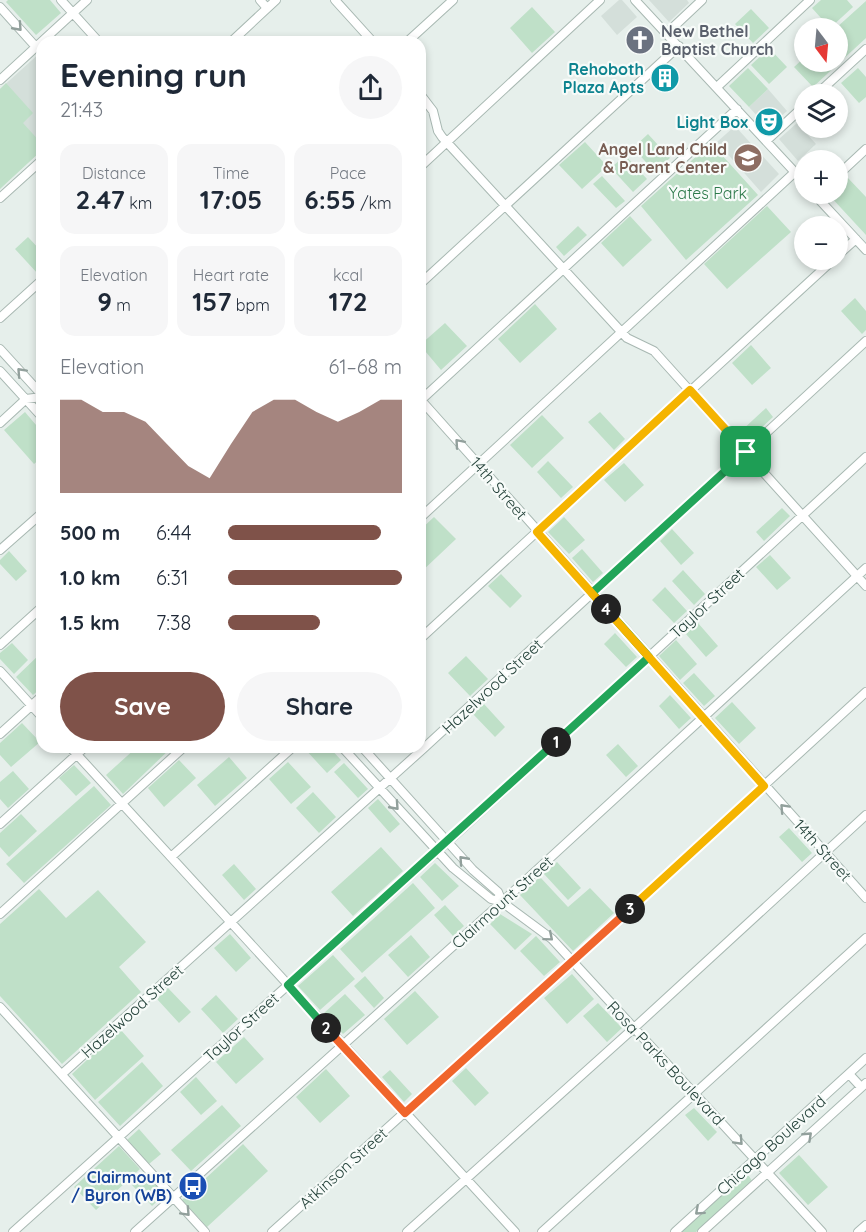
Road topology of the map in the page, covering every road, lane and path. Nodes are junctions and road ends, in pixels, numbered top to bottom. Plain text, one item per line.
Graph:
1 (61, 0) edge
2 (87, 0) edge
3 (260, 0) edge
4 (276, 0) edge
5 (335, 0) edge
6 (453, 0) edge
7 (600, 0) edge
8 (635, 0) edge
9 (702, 0) edge
10 (810, 0) edge
11 (0, 7) edge
12 (267, 8) junction
13 (73, 13) junction
14 (667, 33) junction
15 (48, 36) edge
16 (94, 36) edge
17 (237, 36) edge
18 (368, 36) edge
19 (414, 36) edge
20 (679, 46) junction
21 (36, 47) joint
22 (866, 49) edge
23 (0, 80) edge
24 (828, 84) edge
25 (717, 87) junction
26 (426, 101) edge
27 (737, 109) junction
28 (794, 115) edge
29 (766, 141) junction
30 (447, 142) junction
31 (866, 149) edge
32 (426, 161) edge
33 (36, 165) edge
34 (848, 166) edge
35 (794, 171) edge
36 (794, 173) edge
37 (0, 198) edge
38 (825, 204) edge
39 (506, 205) junction
40 (856, 239) junction
41 (848, 246) edge
42 (866, 250) edge
43 (563, 268) junction
44 (822, 270) edge
45 (426, 278) edge
46 (36, 285) edge
47 (0, 318) edge
48 (621, 331) junction
49 (866, 341) edge
50 (0, 349) edge
51 (0, 371) edge
52 (36, 389) edge
53 (690, 390) junction
54 (426, 395) edge
55 (36, 397) edge
56 (26, 399) junction
57 (426, 406) edge
58 (36, 410) edge
59 (0, 423) edge
60 (746, 452) junction
61 (866, 457) edge
62 (478, 464) junction
63 (426, 512) edge
64 (802, 515) junction
65 (36, 518) edge
66 (537, 532) junction
67 (0, 550) edge
68 (866, 568) edge
69 (857, 576) junction
70 (866, 586) edge
71 (592, 593) junction
72 (36, 612) edge
73 (426, 634) edge
74 (0, 645) edge
75 (649, 657) junction
76 (0, 671) edge
77 (866, 692) edge
78 (36, 702) edge
79 (32, 706) junction
80 (36, 710) edge
81 (704, 717) junction
82 (0, 734) edge
83 (426, 747) edge
84 (177, 753) edge
85 (286, 753) edge
86 (347, 753) edge
87 (367, 753) edge
88 (419, 753) edge
89 (77, 754) joint
90 (391, 779) junction
91 (764, 786) junction
92 (380, 789) junction
93 (122, 804) junction
94 (866, 815) edge
95 (0, 824) edge
96 (447, 842) junction
97 (437, 851) junction
98 (825, 852) junction
99 (171, 857) junction
100 (866, 898) edge
101 (502, 902) junction
102 (0, 914) edge
103 (231, 922) junction
104 (866, 938) edge
105 (573, 961) junction
106 (288, 985) junction
107 (0, 1007) edge
108 (634, 1028) junction
109 (343, 1046) junction
110 (866, 1058) edge
111 (62, 1074) junction
112 (849, 1074) junction
113 (863, 1085) edge
114 (696, 1094) junction
115 (405, 1113) junction
116 (120, 1137) junction
117 (767, 1149) junction
118 (756, 1159) junction
119 (781, 1161) junction
120 (744, 1170) junction
121 (768, 1173) junction
122 (466, 1179) junction
123 (755, 1185) junction
124 (173, 1198) junction
125 (866, 1225) edge
126 (13, 1232) edge
127 (135, 1232) edge
128 (205, 1232) edge
129 (272, 1232) edge
130 (407, 1232) edge
131 (515, 1232) edge
132 (542, 1232) edge
133 (675, 1232) edge
134 (702, 1232) edge
135 (822, 1232) edge
136 (858, 1232) edge

1 - 13 street
2 - 13 street
3 - 12 street
4 - 12 street
5 - 18 street
6 - 19 street
7 - 30 street
8 - 14 street
9 - 14 street
10 - 25 street
11 -> 21 street
12 - 17 street
13 - 15 street
13 - 16 street
14 - 20 street
20 - 25 street
20 - 39 street
21 - 23 street
22 - 24 street
25 - 27 street
26 - 30 street
27 - 29 street
27 - 43 street
28 - 29 street
29 - 35 street
30 - 32 street
30 - 39 street
31 - 34 street
33 - 37 street
36 - 48 street
38 - 40 street
39 - 43 street
39 - 45 street
40 - 41 street
40 - 42 street
43 - 48 street
43 - 54 street
44 - 53 street
46 - 47 street
48 - 53 street
48 - 62 street
49 - 60 street, Hazelwood Street
52 -> 50 street
51 - 56 street
53 - 60 street
53 - 66 street
55 - 56 street
56 - 58 street
56 - 59 street
62 -> 57 street, 14th Street
60 - 64 street
60 - 71 street, Hazelwood Street
61 - 64 street, Taylor Street
62 - 63 street
62 - 66 street, 14th Street
64 - 69 street
64 - 75 street, Taylor Street
65 - 67 street
66 - 71 street, 14th Street
66 - 73 street
68 - 69 street, Clairmount Street
69 - 70 street
69 - 81 street, Clairmount Street
71 - 75 street, 14th Street
71 - 83 street, Hazelwood Street
72 - 74 street
75 - 81 street, 14th Street
75 - 96 street, Taylor Street
76 - 79 street
77 - 91 street, Atkinson Street
78 - 79 street
79 - 80 street
79 - 82 street
81 - 91 street, 14th Street
81 - 101 street, Clairmount Street
84 - 93 street
85 - 99 street
86 - 92 street, Rosa Parks Boulevard
87 - 90 street, Rosa Parks Boulevard
88 - 90 street, Hazelwood Street
89 - 93 street
89 - 95 street
90 - 92 street, Hazelwood Street
90 - 96 street, Rosa Parks Boulevard
98 -> 91 street, 14th Street
91 - 105 street, Atkinson Street
92 -> 97 street, Rosa Parks Boulevard
92 - 103 street, Hazelwood Street
93 - 99 street
93 - 102 street
94 - 98 street
96 - 97 street, Taylor Street
101 -> 96 street, Rosa Parks Boulevard
97 - 101 street, Rosa Parks Boulevard
97 - 106 street, Taylor Street
98 - 100 street, 14th Street
98 - 108 street
99 - 103 street
101 -> 105 street, Rosa Parks Boulevard
101 - 109 street, Clairmount Street
103 - 106 street
103 - 111 street, Hazelwood Street
104 - 114 street
105 - 108 street, Rosa Parks Boulevard
105 - 115 street, Atkinson Street
106 - 109 street
106 - 116 street, Taylor Street
107 - 111 street
108 - 114 street, Rosa Parks Boulevard
108 - 122 street
109 - 115 street
109 - 124 street, Clairmount Street
110 - 112 street, Chicago Boulevard
111 - 116 street
112 - 113 street
112 - 117 street, Chicago Boulevard
119 -> 113 street, Chicago Boulevard
114 -> 118 street, Rosa Parks Boulevard
114 - 132 street
115 - 122 street
115 - 129 street, Atkinson Street
116 - 124 street
116 - 126 street, Taylor Street
117 - 118 street, Chicago Boulevard
117 - 119 street
118 - 120 street, Chicago Boulevard
118 - 121 street, Rosa Parks Boulevard
119 - 121 street, Chicago Boulevard
120 - 123 street
120 -> 133 street, Chicago Boulevard
121 - 123 street, Chicago Boulevard
121 - 135 street, Rosa Parks Boulevard
122 - 130 street
122 - 131 street
123 - 134 street, Chicago Boulevard
124 - 127 street, Clairmount Street
124 -> 128 street
125 - 136 street

